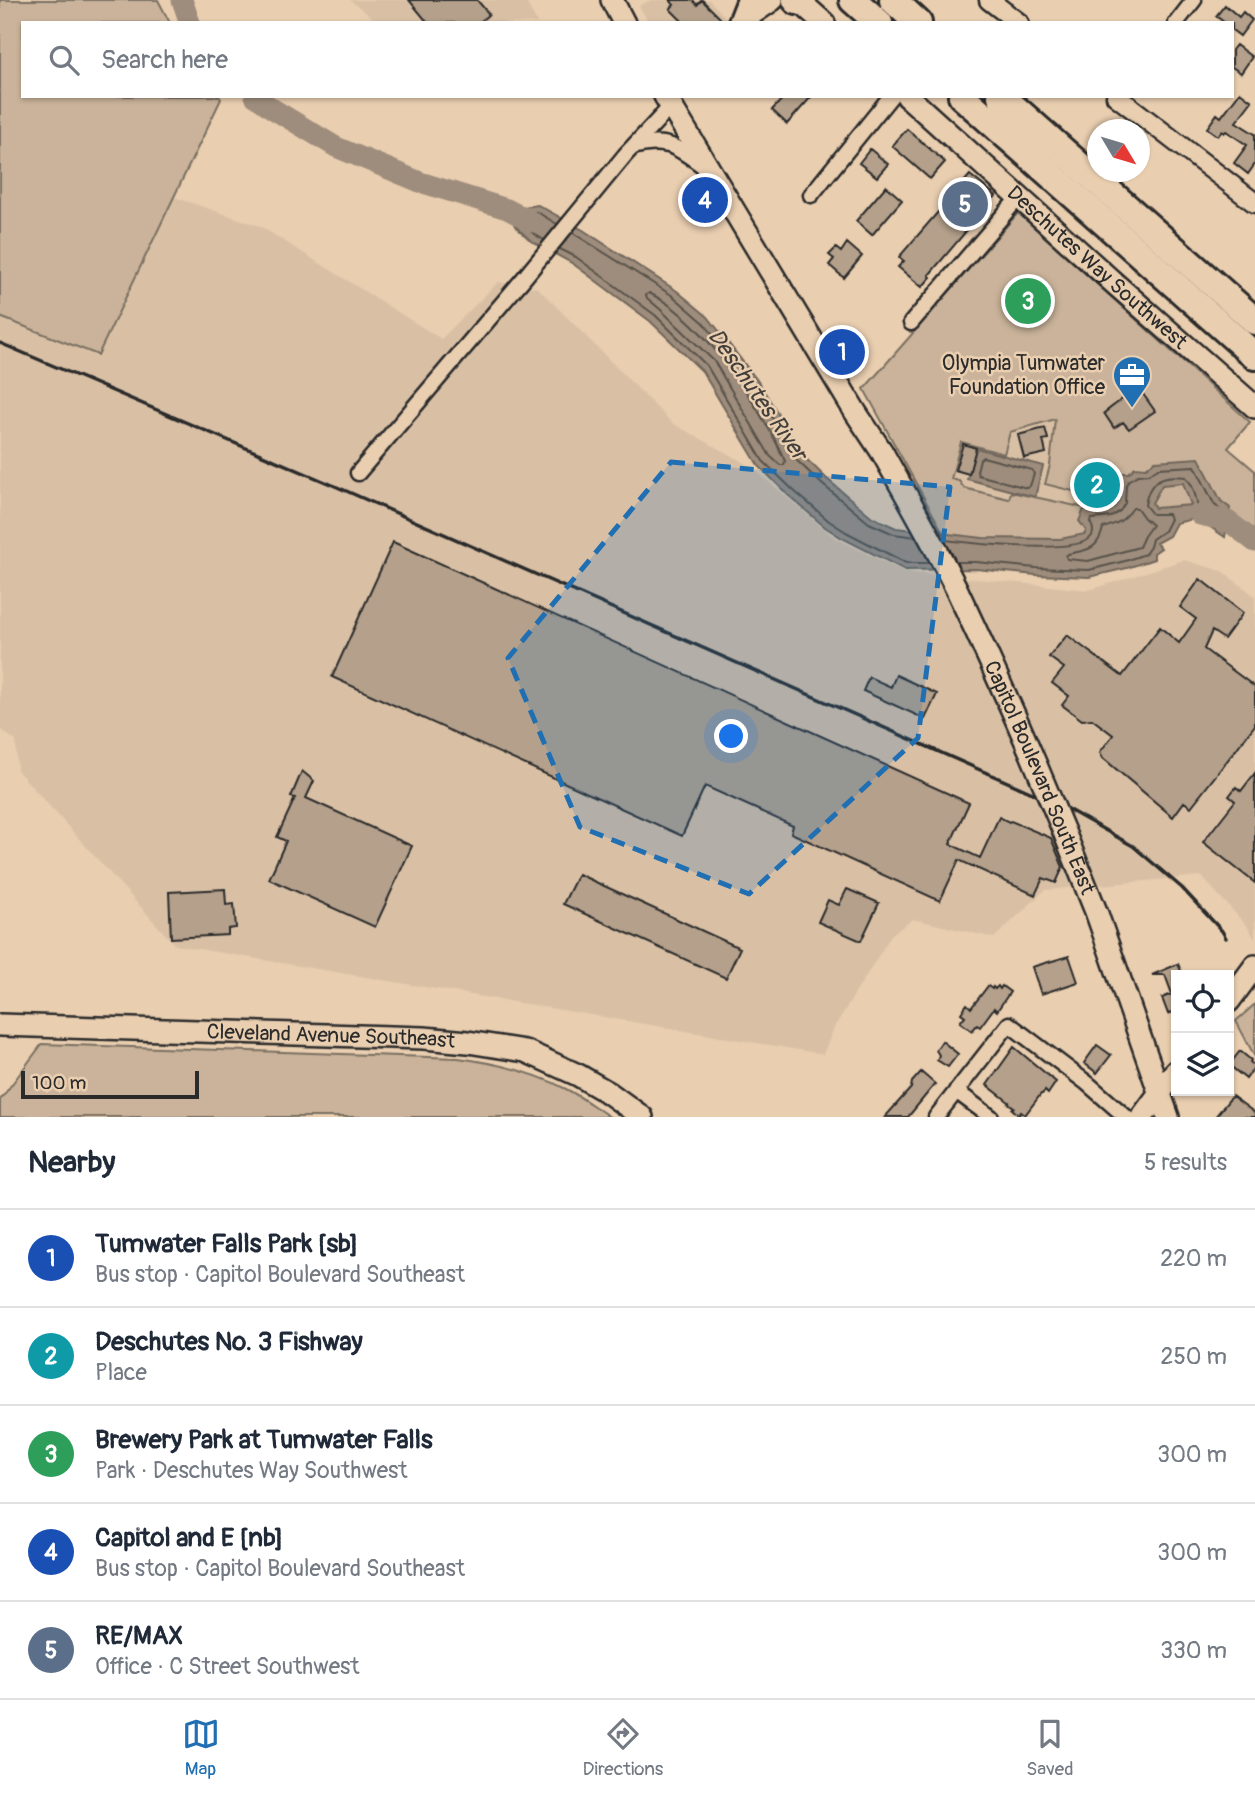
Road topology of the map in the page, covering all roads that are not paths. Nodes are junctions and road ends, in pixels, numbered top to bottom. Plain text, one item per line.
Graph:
1 (612, 0) edge
2 (751, 0) edge
3 (790, 0) edge
4 (853, 0) edge
5 (892, 0) edge
6 (989, 0) edge
7 (1194, 0) edge
8 (623, 21) edge
9 (744, 21) edge
10 (745, 21) edge
11 (821, 21) edge
12 (877, 21) edge
13 (916, 21) edge
14 (1016, 21) edge
15 (1178, 21) edge
16 (889, 98) edge
17 (909, 98) edge
18 (964, 98) edge
19 (1003, 98) edge
20 (1120, 98) edge
21 (672, 99) edge
22 (1022, 115) junction
23 (633, 147) junction
24 (1087, 161) edge
25 (709, 172) junction
26 (1111, 182) edge
27 (811, 195) dead end
28 (1018, 197) junction
29 (1253, 198) edge
30 (1255, 305) edge
31 (1255, 321) edge
32 (911, 323) dead end
33 (1255, 356) edge
34 (1255, 408) edge
35 (358, 473) dead end
36 (1255, 966) edge
37 (1234, 994) edge
38 (0, 1025) edge
39 (1171, 1078) edge
40 (956, 1091) junction
41 (1160, 1093) junction
42 (642, 1117) edge
43 (936, 1117) edge
44 (990, 1117) edge
45 (1126, 1117) edge
46 (1142, 1117) edge
47 (1168, 1117) edge

1 - 8 main road
2 - 9 highway
3 - 10 main road
3 - 11 main road
4 - 12 highway
5 - 13 highway
6 - 14 street
7 - 15 street
16 - 27 street
17 - 28 main road, Deschutes Way Southwest
18 - 33 highway
19 - 22 highway
20 - 29 street
21 - 23 street
21 - 25 main road, Capitol Boulevard South East
22 - 24 highway
22 - 31 highway
23 - 25 street
23 - 35 street
25 - 41 main road, Capitol Boulevard South East, bridge
26 - 30 highway
28 - 32 street
28 - 34 main road, Deschutes Way Southwest
36 - 37 main road
38 - 42 main road, Cleveland Avenue Southeast
39 - 41 main road
40 - 43 street
40 - 44 street
40 - 45 street
41 - 46 main road
41 - 47 main road, Capitol Boulevard South East

